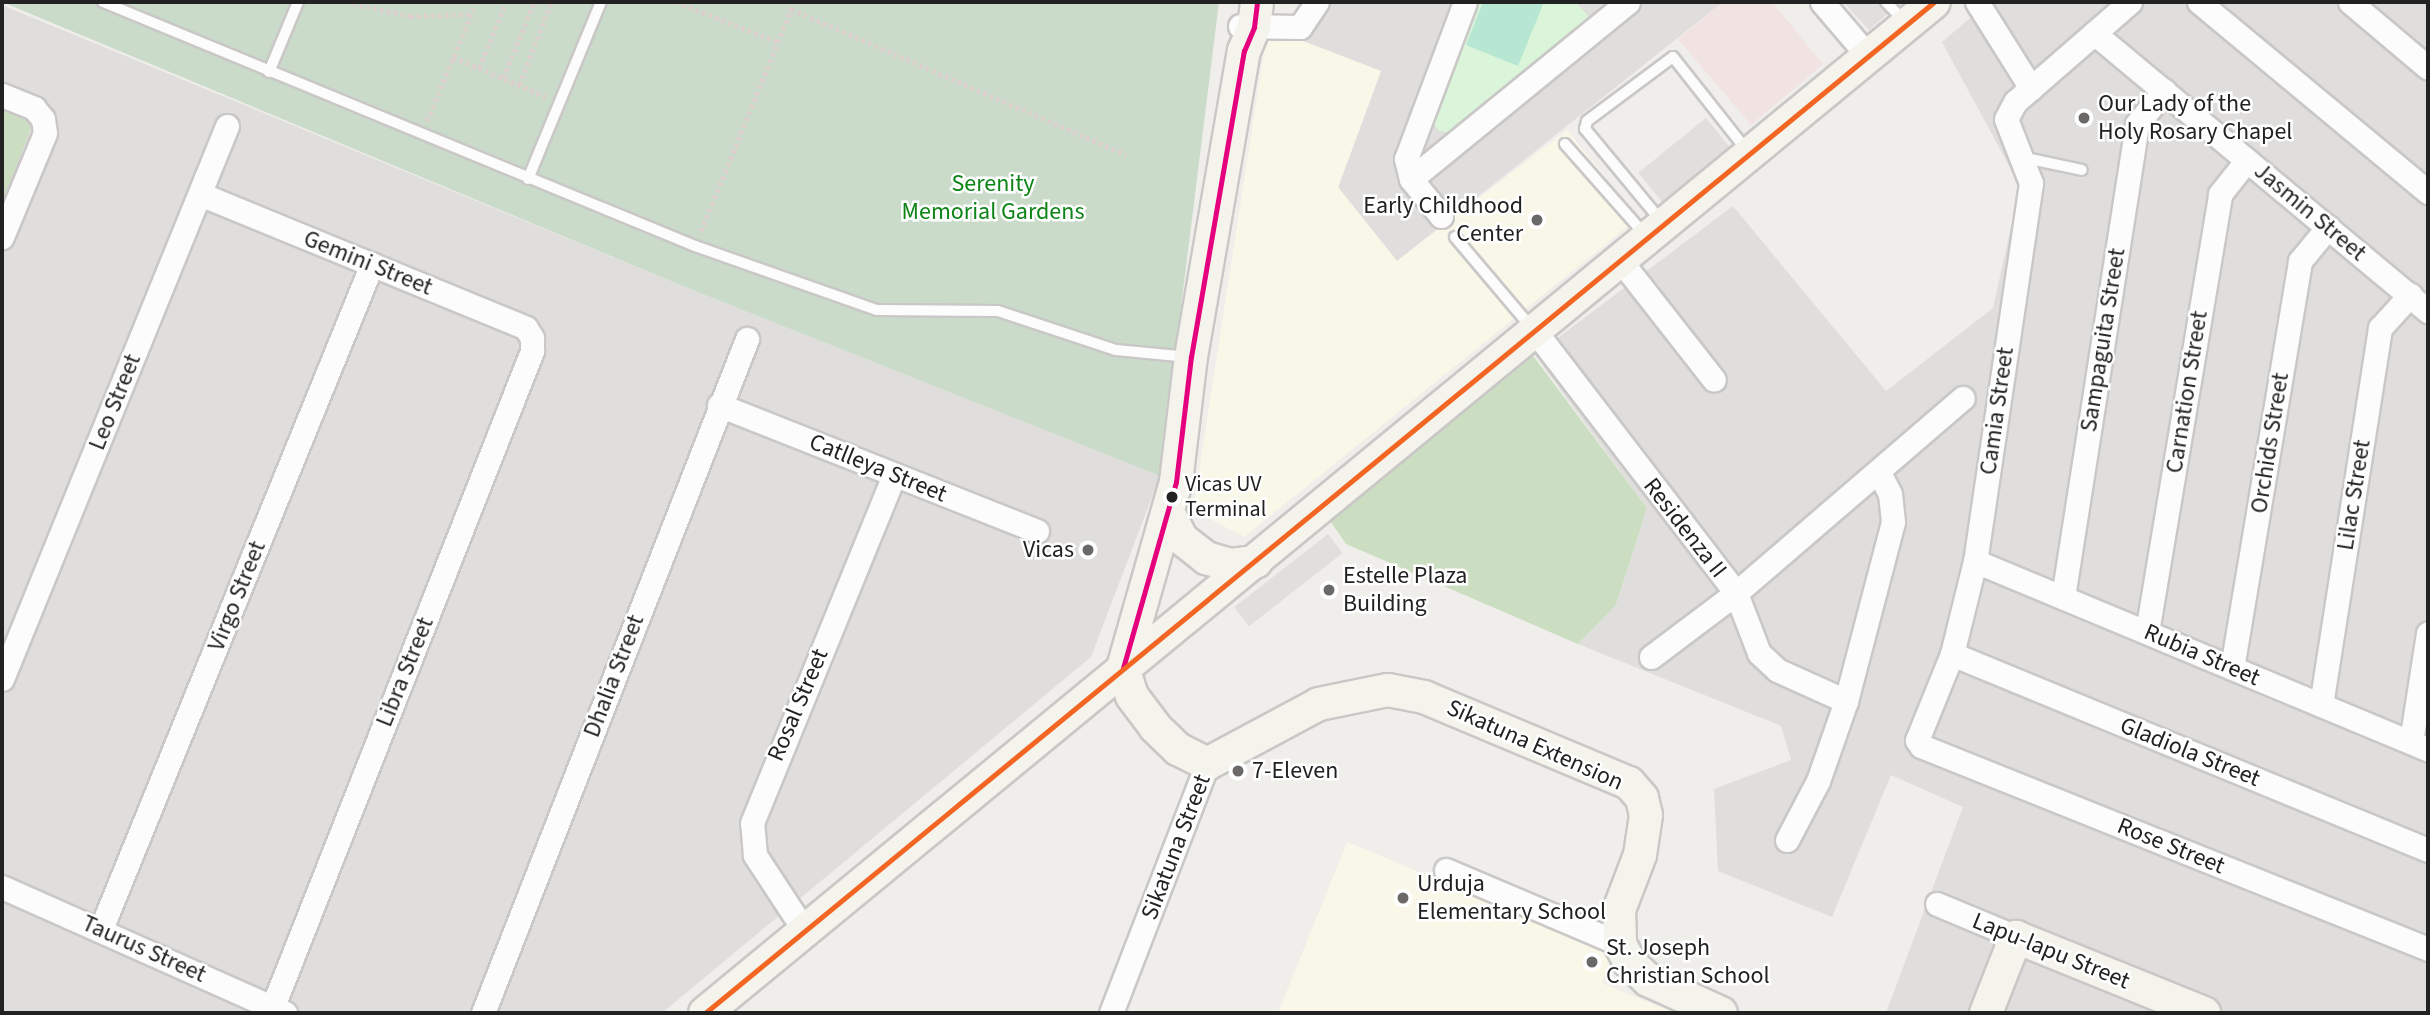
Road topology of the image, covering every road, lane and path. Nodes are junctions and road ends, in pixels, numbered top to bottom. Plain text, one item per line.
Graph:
1 (103, 2) edge
2 (298, 2) edge
3 (345, 2) edge
4 (475, 2) edge
5 (506, 2) edge
6 (534, 2) edge
7 (551, 2) edge
8 (601, 2) edge
9 (676, 2) edge
10 (794, 2) edge
11 (1317, 2) edge
12 (1465, 2) edge
13 (1628, 2) edge
14 (1822, 2) edge
15 (1934, 2) edge
16 (1977, 2) edge
17 (1986, 2) edge
18 (2130, 2) edge
19 (2199, 2) edge
20 (2350, 2) edge
21 (791, 9) junction
22 (1897, 13) edge
23 (471, 14) junction
24 (1246, 22) edge
25 (2094, 33) junction
26 (1999, 34) junction
27 (778, 42) junction
28 (453, 57) junction
29 (1869, 57) junction
30 (479, 68) junction
31 (2428, 68) edge
32 (269, 72) junction
33 (503, 78) junction
34 (519, 85) junction
35 (2031, 88) junction
36 (2164, 91) junction
37 (2, 95) edge
38 (559, 103) junction
39 (227, 126) dead end
40 (421, 135) junction
41 (1565, 144) dead end
42 (1750, 154) junction
43 (1126, 155) dead end
44 (2021, 157) junction
45 (2247, 160) junction
46 (2082, 170) dead end
47 (528, 179) junction
48 (1411, 179) junction
49 (2428, 192) edge
50 (200, 194) junction
51 (1441, 216) dead end
52 (2328, 228) junction
53 (1656, 231) junction
54 (2, 237) edge
55 (1455, 237) dead end
56 (695, 246) junction
57 (1620, 260) junction
58 (372, 264) junction
59 (2410, 295) junction
60 (2428, 311) edge
61 (1535, 331) junction
62 (532, 338) joint
63 (747, 339) dead end
64 (1192, 357) junction
65 (1714, 380) dead end
66 (1964, 398) dead end
67 (719, 405) junction
68 (1879, 472) junction
69 (894, 475) junction
70 (1165, 526) junction
71 (1037, 531) dead end
72 (1975, 561) junction
73 (1256, 562) junction
74 (1231, 583) junction
75 (1736, 593) junction
76 (2063, 597) junction
77 (2147, 632) junction
78 (2428, 634) edge
79 (1952, 654) junction
80 (1651, 657) dead end
81 (1123, 668) junction
82 (2232, 668) junction
83 (2, 679) edge
84 (1846, 701) junction
85 (2321, 705) junction
86 (1917, 740) joint
87 (2419, 746) edge
88 (1207, 764) junction
89 (1787, 840) dead end
90 (2428, 850) edge
91 (1446, 870) dead end
92 (2, 887) edge
93 (1937, 904) dead end
94 (101, 929) junction
95 (804, 930) junction
96 (2016, 937) junction
97 (1620, 944) junction
98 (2428, 949) edge
99 (279, 1010) edge
100 (2190, 1011) edge
101 (483, 1013) edge
102 (705, 1013) edge
103 (1111, 1013) edge
104 (1721, 1013) edge
105 (1986, 1013) edge

1 - 32 lane
2 - 32 lane
3 - 23 path
4 - 23 path
5 - 30 path
6 - 33 path
7 - 34 path
8 - 38 lane
9 - 27 path
10 - 21 path
11 - 24 street
12 - 48 street
13 - 48 street
14 - 29 street
15 - 22 main road
16 - 26 street
17 - 26 street
18 - 25 street
19 - 49 street
20 - 31 street
21 - 27 path
21 - 43 path
22 - 29 main road
23 - 28 path
24 - 64 main road
25 - 35 street
25 - 36 street, Jasmin Street
26 - 35 street
27 - 56 path
28 - 30 path
28 - 40 path
29 - 42 main road
30 - 33 path
32 - 40 lane
33 - 34 path
34 - 38 path
35 - 44 street, Camia Street
36 - 45 street, Jasmin Street
36 - 76 street, Sampaguita Street
37 - 54 street
38 - 47 lane
39 - 50 street, Leo Street
40 - 47 lane
41 - 53 lane
42 - 53 main road
42 - 53 lane
44 - 46 lane
44 - 72 street, Camia Street
45 - 52 street, Jasmin Street
45 - 77 street, Carnation Street
47 - 56 lane
48 - 51 street
50 - 58 street, Gemini Street
50 - 83 street, Leo Street
52 - 59 street, Jasmin Street
52 - 82 street, Orchids Street
53 - 57 main road
55 - 61 lane
56 - 64 lane
57 - 61 main road
57 - 65 street
58 - 62 street, Gemini Street
58 - 94 street, Virgo Street
59 - 60 street, Jasmin Street
59 - 85 street, Lilac Street
61 - 73 main road
61 - 75 street, Residenza II
62 - 99 street, Libra Street
63 - 67 street, Dhalia Street
64 - 70 main road
66 - 68 street
67 - 69 street, Catlleya Street
67 - 101 street, Dhalia Street
68 - 75 street
68 - 84 street
69 - 71 street, Catlleya Street
69 - 95 street, Rosal Street
70 - 73 main road
70 - 74 main road
70 - 81 main road
72 - 76 street, Rubia Street
72 - 79 street, Camia Street
73 - 74 main road
74 - 81 main road
75 - 80 street
75 - 84 street, Residenza II
76 - 77 street, Rubia Street
77 - 82 street, Rubia Street
78 - 87 street
79 - 86 street, Camia Street
79 - 90 street, Gladiola Street
81 - 88 main road, Sikatuna Street
81 - 95 main road
82 - 85 street, Rubia Street
84 - 89 street
85 - 87 street, Rubia Street
86 - 98 street, Rose Street
88 - 97 main road, Sikatuna Extension
88 - 103 street, Sikatuna Street
91 - 97 street
92 - 94 street, Taurus Street
93 - 96 street, Lapu-lapu Street
94 - 99 street, Taurus Street
95 - 102 main road
96 - 100 main road, Lapu-lapu Street
96 - 105 main road
97 - 104 main road

